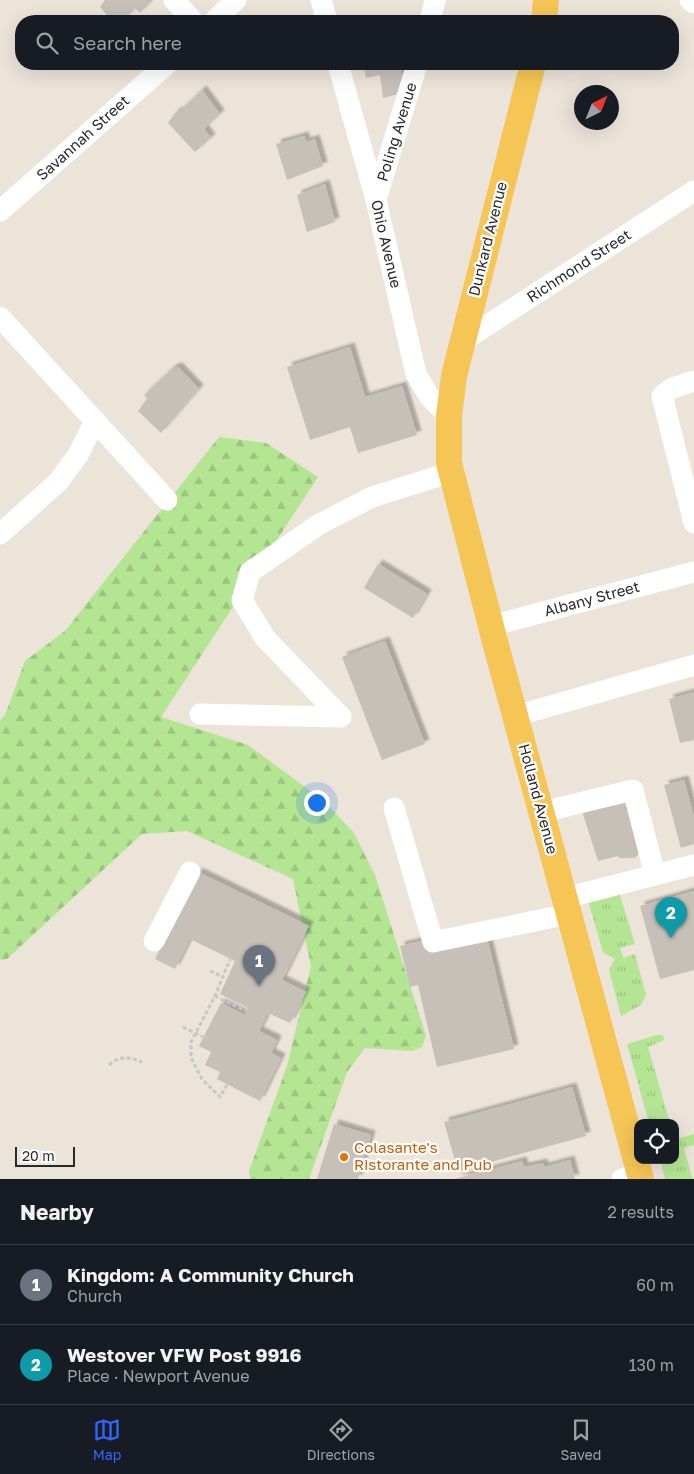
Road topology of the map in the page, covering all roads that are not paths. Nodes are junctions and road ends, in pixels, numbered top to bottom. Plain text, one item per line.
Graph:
1 (174, 0) edge
2 (236, 0) edge
3 (321, 0) edge
4 (435, 0) edge
5 (546, 0) edge
6 (690, 0) edge
7 (694, 3) edge
8 (188, 15) edge
9 (220, 15) edge
10 (325, 15) edge
11 (431, 15) edge
12 (545, 15) edge
13 (160, 70) edge
14 (340, 70) edge
15 (415, 70) edge
16 (531, 70) edge
17 (694, 192) edge
18 (376, 200) junction
19 (0, 211) edge
20 (0, 318) edge
21 (463, 341) junction
22 (694, 381) edge
23 (448, 416) junction
24 (94, 423) junction
25 (452, 472) junction
26 (167, 500) dead end
27 (694, 523) edge
28 (0, 534) edge
29 (694, 572) edge
30 (490, 626) junction
31 (694, 665) edge
32 (200, 714) dead end
33 (515, 716) junction
34 (394, 808) dead end
35 (542, 812) junction
36 (694, 865) edge
37 (190, 872) dead end
38 (655, 875) junction
39 (567, 906) junction
40 (154, 940) dead end
41 (634, 1177) edge

1 - 8 street
2 - 9 street
3 - 10 street
4 - 11 street
5 - 12 main road
6 - 7 street
13 - 19 street, Savannah Street
14 - 18 street, Ohio Avenue
15 - 18 street, Poling Avenue
16 - 21 main road, Dunkard Avenue
17 - 21 street, Richmond Street
18 - 23 street, Ohio Avenue
20 - 24 street
21 - 23 main road, Dunkard Avenue
22 - 27 street
23 - 25 main road, Holland Avenue
24 - 26 street
24 - 28 street
25 - 30 main road, Holland Avenue
25 - 32 street
29 - 30 street, Albany Street
30 - 33 main road, Holland Avenue
31 - 33 street
33 - 35 main road, Holland Avenue
34 - 39 street
35 - 38 street
35 - 39 main road, Holland Avenue
36 - 38 street
37 - 40 street
38 - 39 street
39 - 41 main road, Holland Avenue

